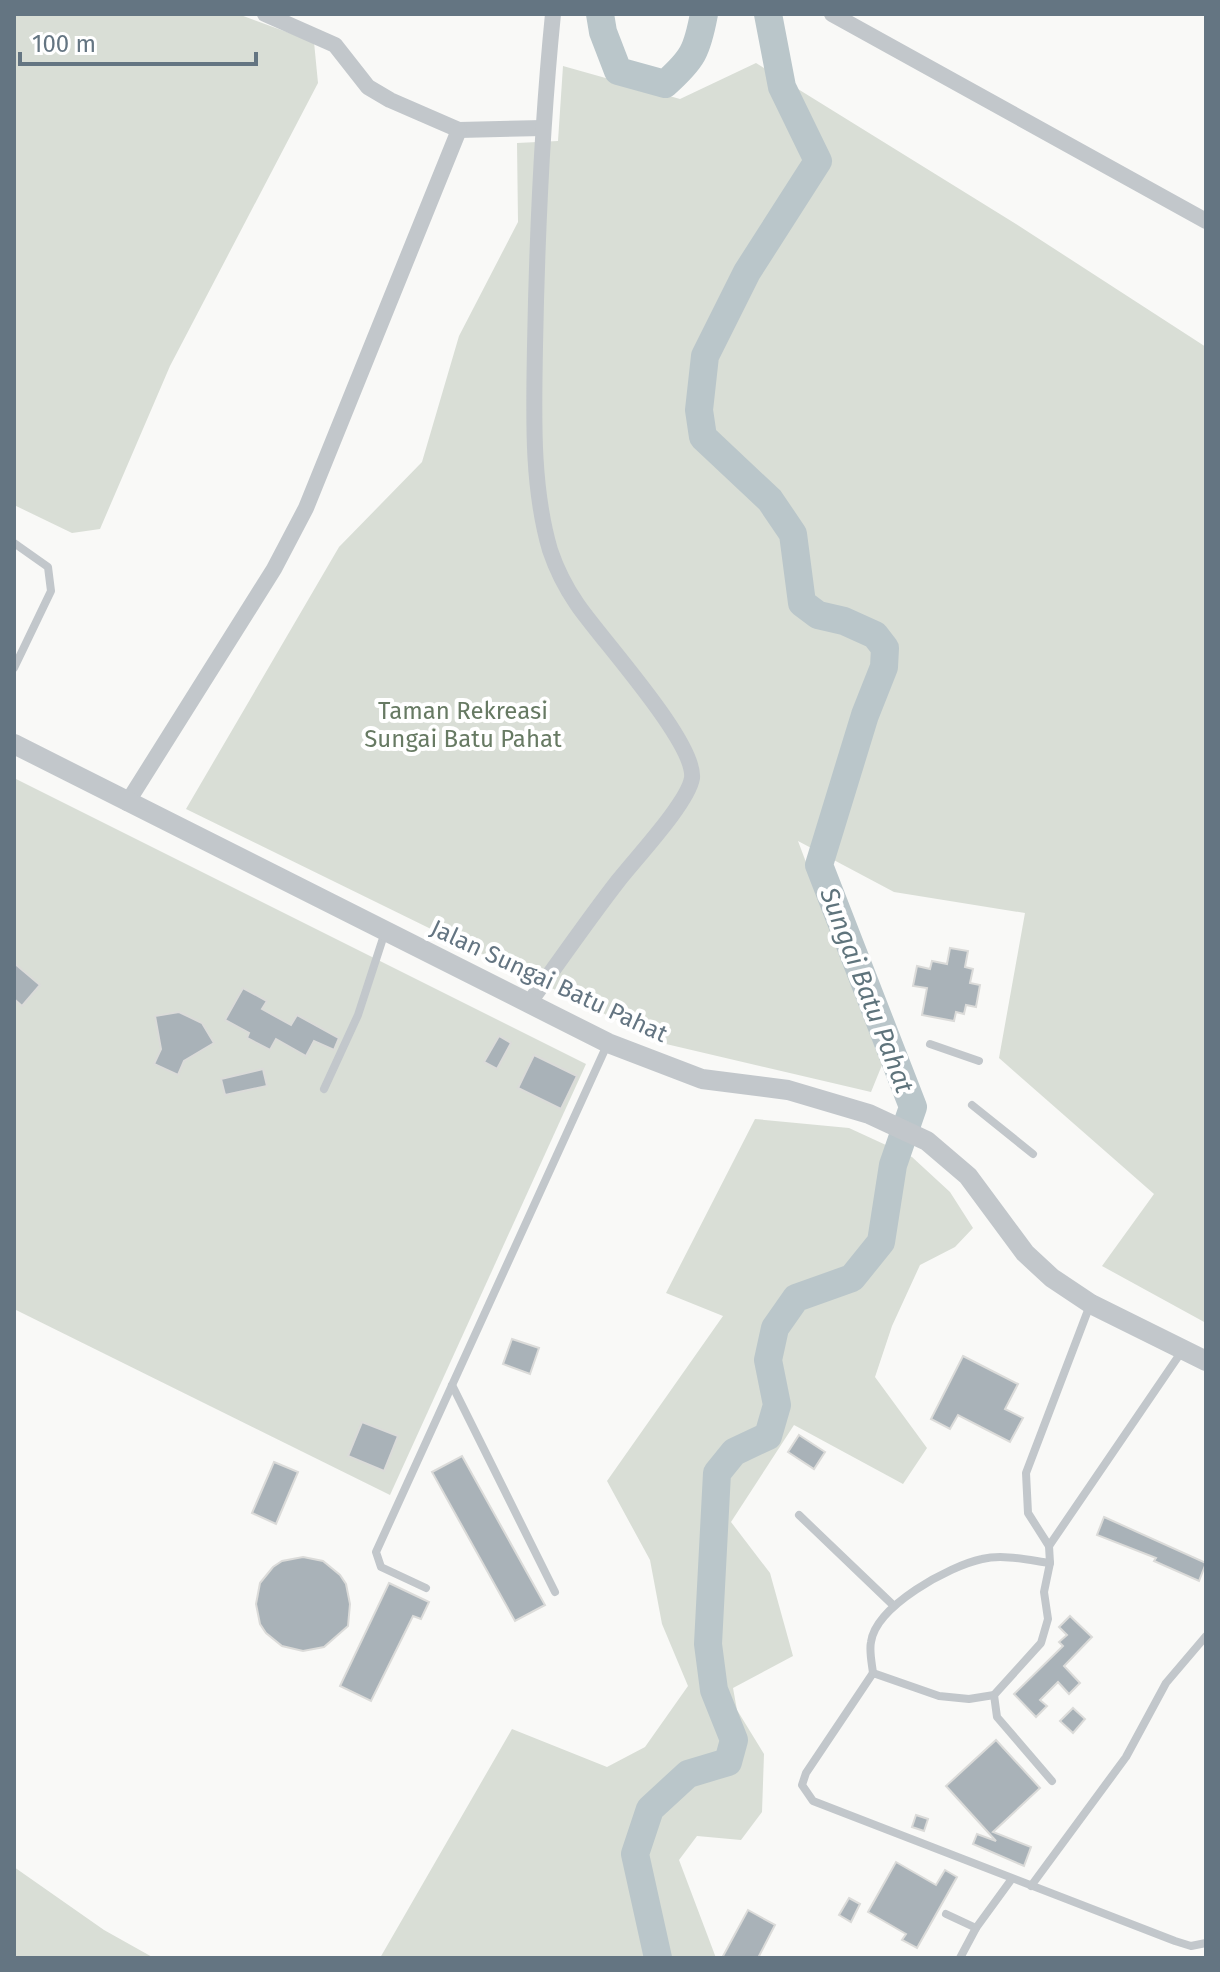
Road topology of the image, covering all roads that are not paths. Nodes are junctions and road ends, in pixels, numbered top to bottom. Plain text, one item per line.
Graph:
1 (265, 14) edge
2 (553, 14) edge
3 (832, 14) edge
4 (543, 128) junction
5 (459, 130) junction
6 (1206, 221) edge
7 (14, 543) edge
8 (14, 668) edge
9 (14, 744) edge
10 (127, 803) junction
11 (385, 931) junction
12 (529, 1003) junction
13 (608, 1043) junction
14 (930, 1044) dead end
15 (979, 1061) dead end
16 (324, 1089) dead end
17 (972, 1105) dead end
18 (1033, 1154) dead end
19 (1091, 1304) junction
20 (1183, 1349) junction
21 (1206, 1361) edge
22 (452, 1385) junction
23 (799, 1515) dead end
24 (1049, 1546) junction
25 (1050, 1563) junction
26 (426, 1588) dead end
27 (555, 1592) dead end
28 (893, 1605) junction
29 (1206, 1636) edge
30 (873, 1673) junction
31 (994, 1695) junction
32 (1052, 1781) dead end
33 (1011, 1880) junction
34 (1031, 1886) junction
35 (946, 1914) dead end
36 (976, 1928) junction
37 (1206, 1943) edge
38 (960, 1958) edge

1 - 5 street
2 - 4 street
3 - 6 street
4 - 5 street
4 - 12 street
5 - 10 street
7 - 8 lane
9 - 10 street, Jalan Sungai Batu Pahat
10 - 11 street, Jalan Sungai Batu Pahat
11 - 12 street, Jalan Sungai Batu Pahat
11 - 16 lane
12 - 13 street, Jalan Sungai Batu Pahat
13 - 19 street, Jalan Sungai Batu Pahat
13 - 22 lane
14 - 15 lane
17 - 18 lane
19 - 20 street, Jalan Sungai Batu Pahat
19 - 24 lane
20 - 21 street, Jalan Sungai Batu Pahat
20 - 24 lane
22 - 26 lane
22 - 27 lane
23 - 28 lane
24 - 25 lane
25 - 28 lane
25 - 31 lane
28 - 30 lane
29 - 34 lane
30 - 31 lane
30 - 33 lane
31 - 32 lane
33 - 34 lane
33 - 36 lane
34 - 37 lane
35 - 36 lane
36 - 38 lane

